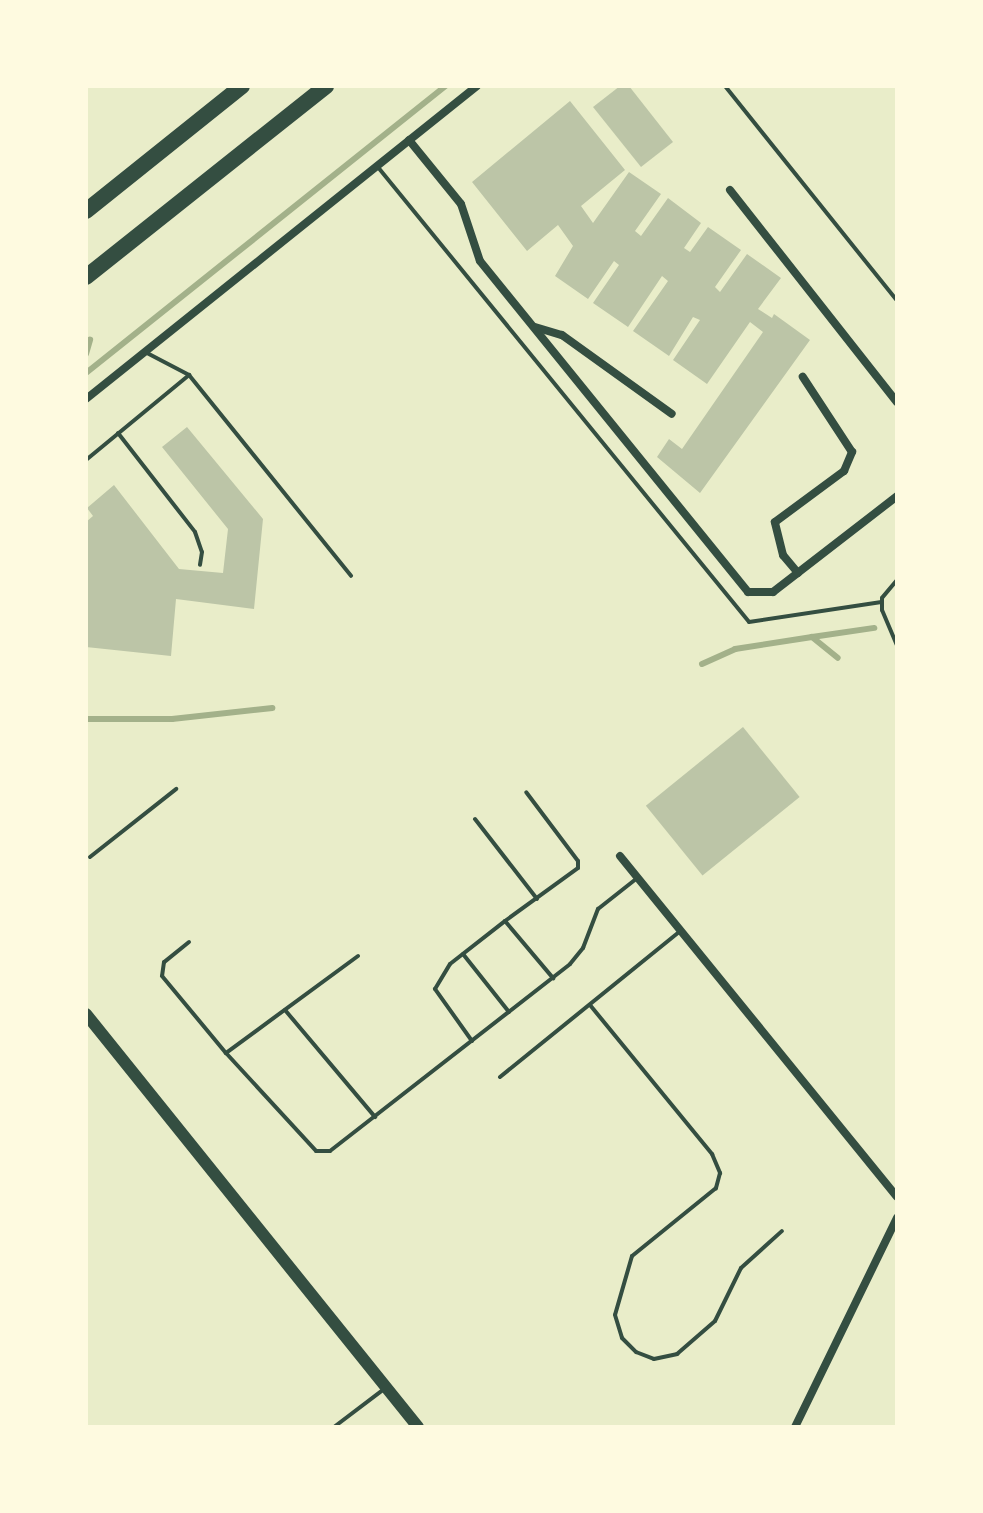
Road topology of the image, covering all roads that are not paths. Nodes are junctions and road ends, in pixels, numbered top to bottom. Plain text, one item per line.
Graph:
1 (242, 86) edge
2 (326, 86) edge
3 (477, 86) edge
4 (725, 86) edge
5 (409, 140) junction
6 (377, 166) junction
7 (730, 190) dead end
8 (86, 211) edge
9 (86, 277) edge
10 (897, 301) edge
11 (534, 327) junction
12 (145, 351) junction
13 (189, 375) junction
14 (803, 377) dead end
15 (86, 399) edge
16 (897, 402) edge
17 (672, 414) dead end
18 (118, 433) junction
19 (86, 460) edge
20 (897, 496) edge
21 (200, 565) dead end
22 (798, 573) junction
23 (351, 576) dead end
24 (897, 580) edge
25 (882, 602) junction
26 (897, 645) edge
27 (176, 789) dead end
28 (526, 792) dead end
29 (475, 819) dead end
30 (86, 851) edge
31 (620, 856) dead end
32 (88, 858) edge
33 (638, 878) junction
34 (537, 899) junction
35 (505, 921) junction
36 (681, 930) junction
37 (189, 942) dead end
38 (463, 954) junction
39 (358, 956) dead end
40 (553, 978) junction
41 (590, 1005) junction
42 (285, 1010) junction
43 (509, 1012) junction
44 (86, 1014) edge
45 (472, 1041) junction
46 (226, 1053) junction
47 (500, 1077) dead end
48 (375, 1117) junction
49 (897, 1197) edge
50 (897, 1218) edge
51 (782, 1231) dead end
52 (386, 1387) junction
53 (334, 1427) edge
54 (418, 1427) edge
55 (795, 1427) edge

1 - 8 highway
2 - 9 highway
3 - 5 street
4 - 10 lane
5 - 6 street
5 - 11 street
6 - 12 street
6 - 25 lane
7 - 16 street
11 - 17 street
11 - 22 street
12 - 13 lane
12 - 15 street
13 - 18 lane
13 - 23 lane
14 - 22 street
18 - 19 lane
18 - 21 lane
20 - 22 street
24 - 25 lane
25 - 26 lane
27 - 32 lane
28 - 34 lane
29 - 34 lane
30 - 32 lane
31 - 33 street
33 - 36 street
33 - 40 lane
34 - 35 lane
35 - 38 lane
35 - 40 lane
36 - 41 lane
36 - 49 street
37 - 46 lane
38 - 43 lane
38 - 45 lane
39 - 42 lane
40 - 43 lane
41 - 47 lane
41 - 51 lane
42 - 46 lane
42 - 48 lane
43 - 45 lane
44 - 52 main road
45 - 48 lane
46 - 48 lane
50 - 55 street
52 - 53 lane
52 - 54 main road

